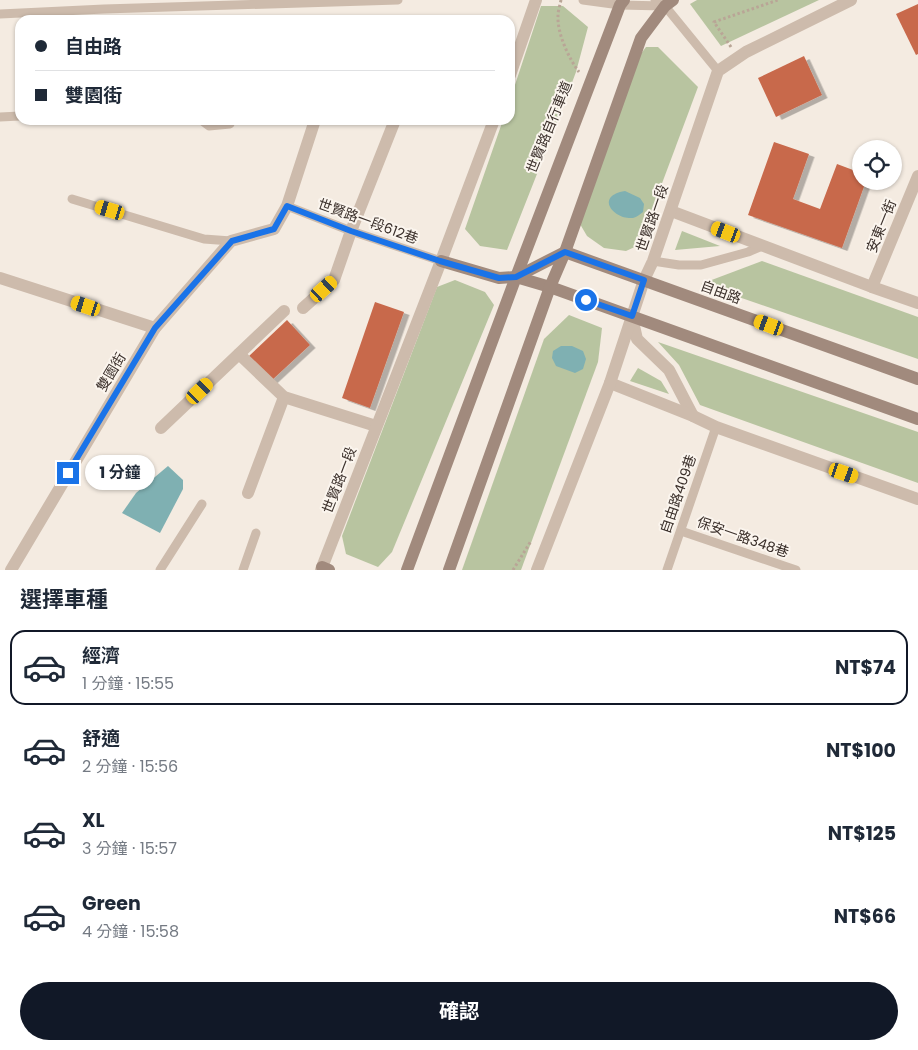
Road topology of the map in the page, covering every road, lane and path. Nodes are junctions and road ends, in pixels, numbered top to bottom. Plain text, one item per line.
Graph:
1 (398, 0) edge
2 (536, 0) edge
3 (561, 0) edge
4 (583, 0) edge
5 (778, 0) edge
6 (851, 0) edge
7 (664, 2) edge
8 (622, 3) edge
9 (0, 14) edge
10 (732, 50) dead end
11 (515, 61) edge
12 (718, 71) junction
13 (581, 75) dead end
14 (15, 116) edge
15 (0, 117) edge
16 (313, 125) edge
17 (393, 125) edge
18 (492, 125) edge
19 (918, 176) edge
20 (72, 199) dead end
21 (287, 206) junction
22 (670, 211) junction
23 (351, 231) junction
24 (232, 241) junction
25 (762, 246) junction
26 (565, 252) junction
27 (440, 261) junction
28 (653, 261) junction
29 (516, 277) junction
30 (0, 278) edge
31 (644, 280) junction
32 (550, 287) junction
33 (872, 288) junction
34 (918, 303) edge
35 (303, 308) dead end
36 (284, 311) dead end
37 (632, 316) junction
38 (155, 328) junction
39 (239, 354) junction
40 (918, 379) edge
41 (610, 383) junction
42 (284, 398) junction
43 (693, 416) junction
44 (918, 419) edge
45 (376, 426) junction
46 (716, 427) junction
47 (161, 428) dead end
48 (248, 493) dead end
49 (918, 499) edge
50 (202, 504) dead end
51 (681, 531) junction
52 (256, 533) dead end
53 (324, 569) edge
54 (10, 570) edge
55 (160, 570) edge
56 (243, 570) edge
57 (407, 570) edge
58 (449, 570) edge
59 (537, 570) edge
60 (667, 570) edge
61 (796, 570) edge

1 - 9 lane
2 - 11 street
3 - 13 path, 世賢路自行車道
4 - 8 lane
5 - 10 path
6 - 12 street
7 - 8 lane
7 - 12 lane
7 - 26 street
8 - 29 street
12 - 22 street, 世賢路一段
14 - 15 lane
16 - 21 street
17 - 23 street
18 - 27 street, 世賢路一段
19 - 33 street, 安東一街
20 - 24 lane
21 - 23 lane, 世賢路一段612巷
21 - 24 street
22 - 25 street
22 - 28 street, 世賢路一段
23 - 27 lane, 世賢路一段612巷
23 - 35 street
24 - 38 street, 雙園街
25 - 28 lane, 自由路
25 - 33 street
26 - 29 street
26 - 31 street, 自由路
26 - 32 street
27 - 29 street
27 - 45 street, 世賢路一段
28 - 31 street, 世賢路一段
29 - 32 street
29 - 57 street
30 - 38 street
31 - 37 street, 世賢路一段
31 - 40 street, 自由路
32 - 37 street
32 - 58 street
33 - 34 street
36 - 39 street
37 - 41 street, 世賢路一段
37 - 43 street
37 - 44 street
38 - 54 street, 雙園街
39 - 42 street
39 - 47 street
41 - 43 street
41 - 59 street, 世賢路一段
42 - 45 street
42 - 48 street
43 - 46 street
45 - 53 street, 世賢路一段
46 - 49 street
46 - 51 lane, 自由路409巷
50 - 55 lane
51 - 60 lane, 自由路409巷
51 - 61 lane, 保安一路348巷
52 - 56 lane

